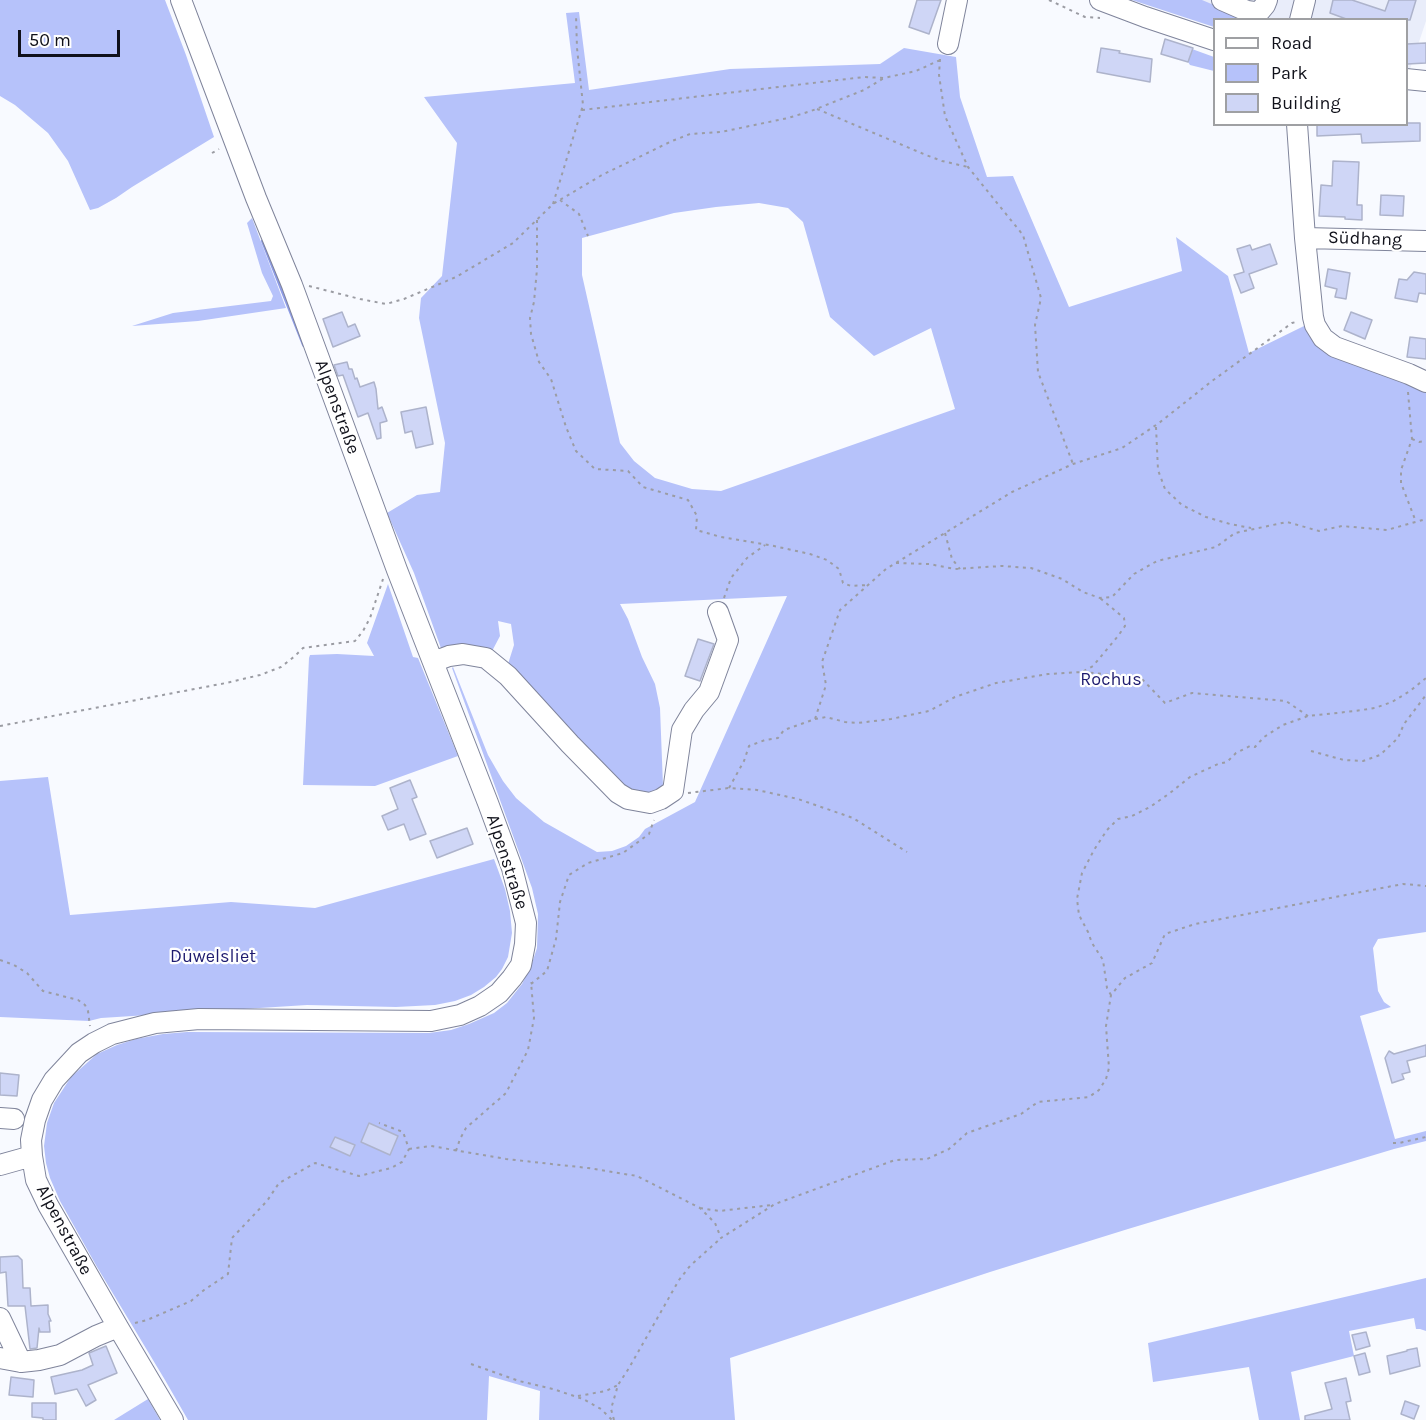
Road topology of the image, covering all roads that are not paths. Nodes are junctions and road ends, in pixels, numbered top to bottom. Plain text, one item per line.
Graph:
1 (181, 0) edge
2 (957, 0) edge
3 (1100, 0) edge
4 (1222, 0) edge
5 (1267, 0) edge
6 (1305, 0) edge
7 (1300, 18) edge
8 (1213, 39) edge
9 (944, 52) road end
10 (1408, 79) edge
11 (1426, 81) edge
12 (1297, 126) edge
13 (1305, 238) junction
14 (1426, 241) edge
15 (1420, 378) edge
16 (718, 612) road end
17 (433, 662) junction
18 (32, 1156) junction
19 (0, 1165) edge
20 (0, 1318) edge
21 (118, 1327) junction
22 (0, 1358) edge
23 (21, 1362) junction
24 (173, 1420) edge

1 - 17 street, Alpenstraße
2 - 9 street
3 - 8 street
4 - 5 street
6 - 7 street
10 - 11 street
12 - 13 street, Südhang
13 - 14 street, Südhang
13 - 15 street, Südhang
16 - 17 street
17 - 18 street, Alpenstraße
18 - 19 street
18 - 21 street, Alpenstraße
20 - 23 street
21 - 23 street
21 - 24 street, Alpenstraße
22 - 23 street

